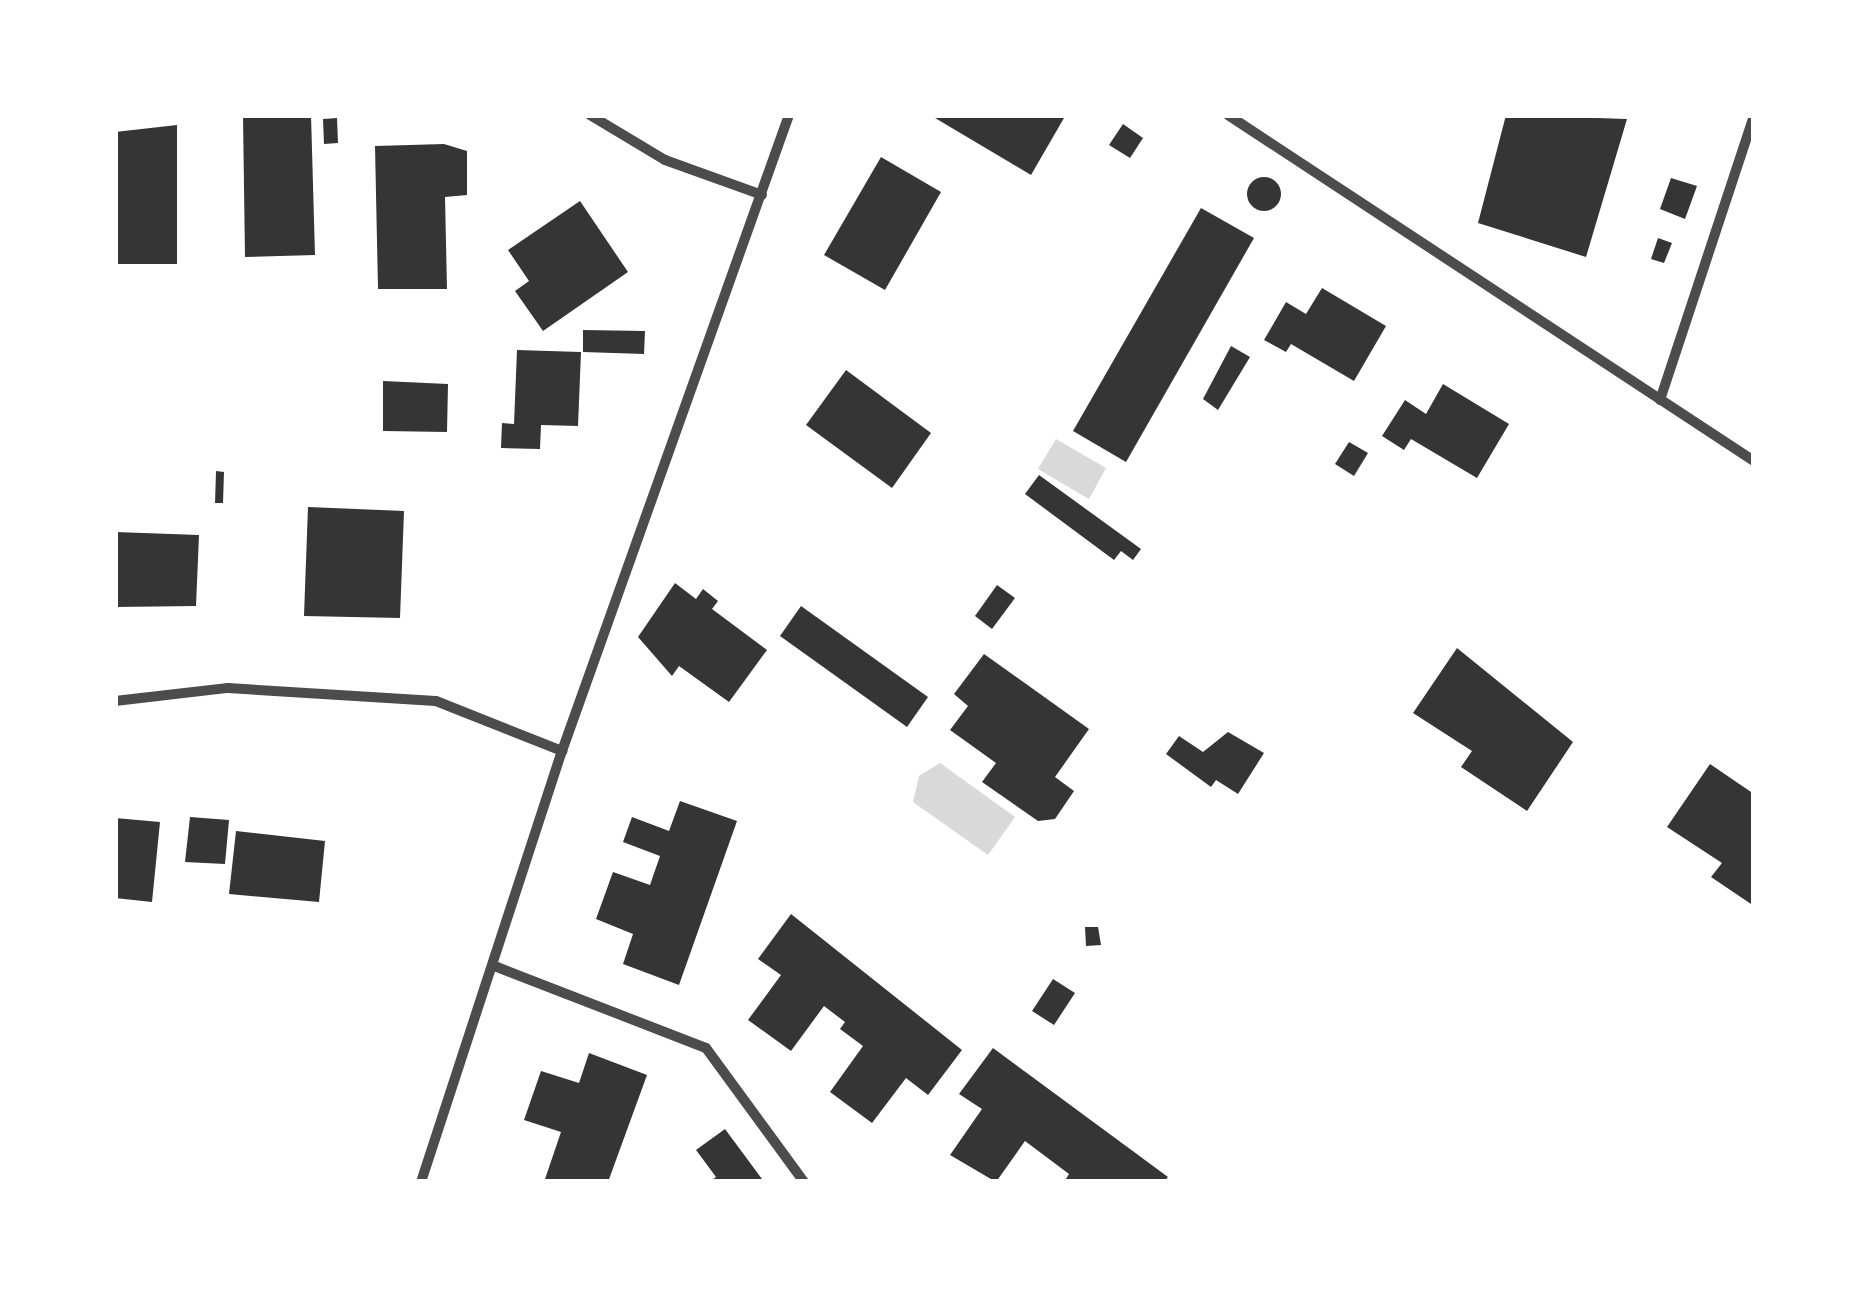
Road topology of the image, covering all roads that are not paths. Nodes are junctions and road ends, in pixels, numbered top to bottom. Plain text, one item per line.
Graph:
1 (590, 115) edge
2 (789, 115) edge
3 (1228, 115) edge
4 (1754, 115) edge
5 (762, 195) junction
6 (1660, 400) junction
7 (1754, 461) edge
8 (115, 701) edge
9 (562, 751) junction
10 (498, 967) junction
11 (422, 1182) edge
12 (804, 1182) edge

1 - 5 street
2 - 5 street
3 - 6 street
4 - 6 street
5 - 9 street
6 - 7 street
8 - 9 street
9 - 10 street
10 - 11 street
10 - 12 street

